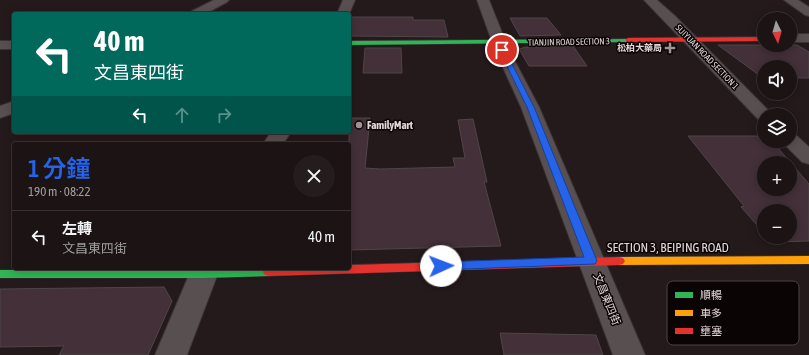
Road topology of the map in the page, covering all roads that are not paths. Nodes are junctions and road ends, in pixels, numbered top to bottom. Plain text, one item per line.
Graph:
1 (223, 0) edge
2 (350, 0) edge
3 (483, 0) edge
4 (650, 0) edge
5 (790, 0) edge
6 (200, 12) edge
7 (344, 12) edge
8 (809, 12) edge
9 (797, 38) edge
10 (809, 38) edge
11 (757, 39) edge
12 (691, 40) junction
13 (499, 42) junction
14 (351, 43) edge
15 (0, 45) edge
16 (12, 45) edge
17 (12, 107) edge
18 (757, 108) edge
19 (0, 113) edge
20 (797, 147) edge
21 (809, 158) edge
22 (809, 260) edge
23 (591, 261) junction
24 (351, 267) edge
25 (243, 270) edge
26 (204, 271) edge
27 (0, 274) edge
28 (171, 355) edge
29 (629, 355) edge

1 - 6 street
2 - 7 street
3 - 13 street, 文昌東四街
4 - 12 street, SUIYUAN ROAD SECTION 1
5 - 8 street
9 - 10 street
11 - 12 street, TIANJIN ROAD SECTION 3
12 - 13 street, TIANJIN ROAD SECTION 3
12 - 18 street, SUIYUAN ROAD SECTION 1
13 - 14 street, TIANJIN ROAD SECTION 3
13 - 23 street, 文昌東四街
15 - 16 street
17 - 19 street
20 - 21 street
22 - 23 street, SECTION 3, BEIPING ROAD
23 - 24 street, SECTION 3, BEIPING ROAD
23 - 29 street, 文昌東四街
25 - 26 street, SECTION 3, BEIPING ROAD
26 - 27 street, SECTION 3, BEIPING ROAD
26 - 28 street

